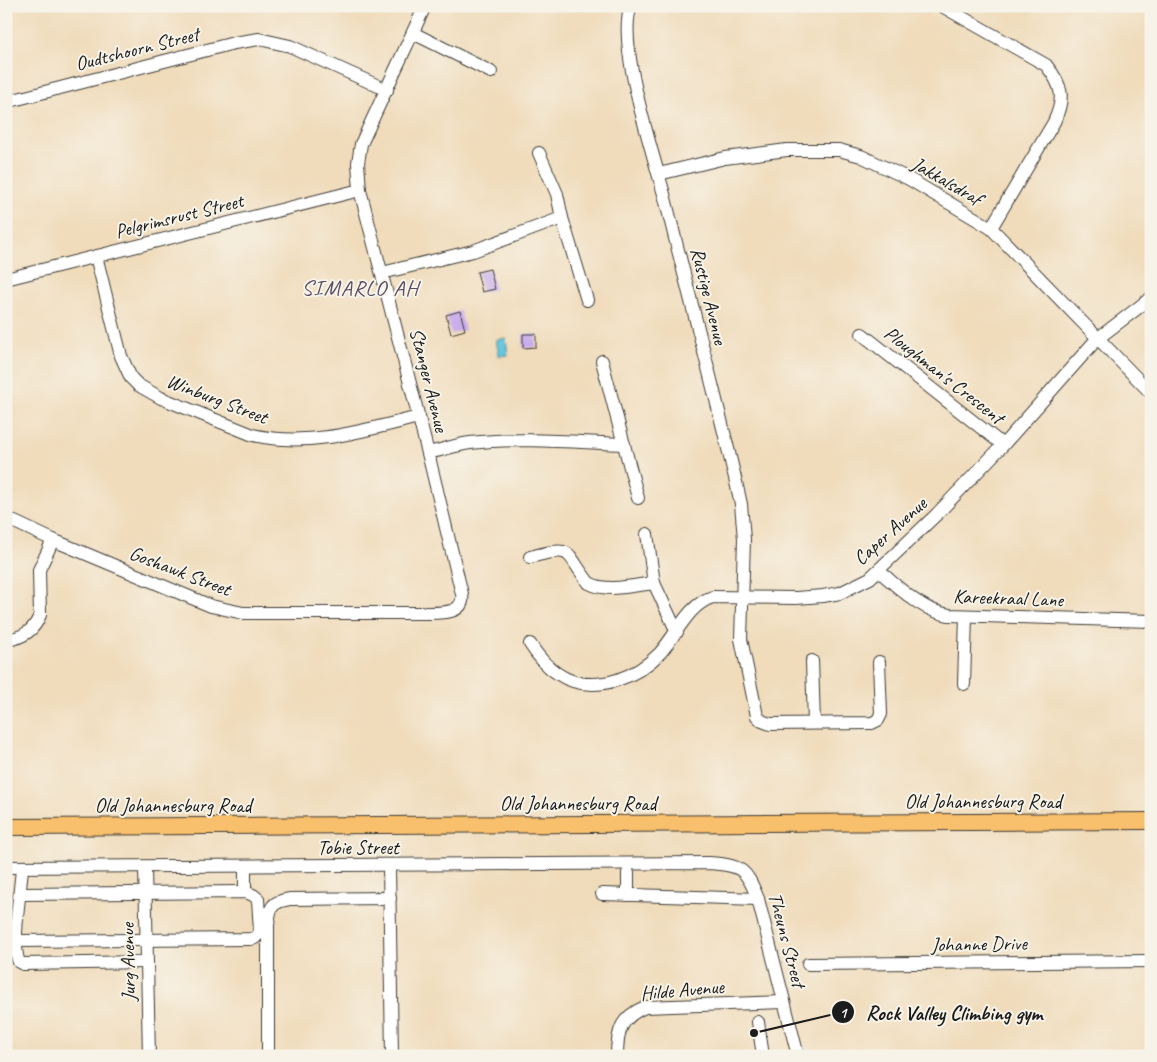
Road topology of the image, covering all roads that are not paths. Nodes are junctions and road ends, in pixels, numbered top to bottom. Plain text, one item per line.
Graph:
1 (425, 6) edge
2 (630, 6) edge
3 (942, 6) edge
4 (413, 34) junction
5 (491, 72) dead end
6 (387, 90) junction
7 (6, 102) edge
8 (539, 153) dead end
9 (659, 174) junction
10 (360, 190) junction
11 (562, 218) junction
12 (992, 228) junction
13 (96, 256) junction
14 (382, 273) junction
15 (6, 279) edge
16 (1151, 298) edge
17 (587, 300) dead end
18 (862, 334) dead end
19 (1097, 339) junction
20 (602, 361) dead end
21 (1151, 394) edge
22 (419, 418) junction
23 (624, 444) junction
24 (1003, 445) junction
25 (428, 453) junction
26 (638, 498) dead end
27 (6, 518) edge
28 (647, 534) dead end
29 (53, 540) junction
30 (530, 557) dead end
31 (879, 571) junction
32 (654, 583) junction
33 (744, 597) junction
34 (463, 598) joint
35 (966, 616) junction
36 (1151, 621) edge
37 (677, 632) junction
38 (6, 640) edge
39 (530, 644) dead end
40 (812, 662) dead end
41 (879, 662) dead end
42 (964, 684) dead end
43 (814, 723) junction
44 (1151, 821) edge
45 (6, 827) edge
46 (709, 864) joint
47 (245, 866) junction
48 (389, 866) junction
49 (6, 867) edge
50 (22, 867) junction
51 (145, 867) junction
52 (628, 873) dead end
53 (245, 892) junction
54 (20, 894) junction
55 (146, 894) junction
56 (602, 894) dead end
57 (628, 895) junction
58 (390, 898) junction
59 (758, 899) junction
60 (147, 939) junction
61 (16, 941) junction
62 (1151, 961) edge
63 (147, 962) junction
64 (808, 964) dead end
65 (784, 1002) junction
66 (758, 1022) dead end
67 (149, 1056) edge
68 (268, 1056) edge
69 (392, 1056) edge
70 (617, 1056) edge
71 (763, 1056) edge
72 (798, 1056) edge

1 - 4 street, Stanger Avenue
2 - 9 street, Rustige Avenue
3 - 12 street
4 - 5 street
4 - 6 street, Stanger Avenue
6 - 7 street, Oudtshoorn Street
6 - 10 street, Stanger Avenue
8 - 11 street
9 - 12 street, Jakkalsdraf
9 - 33 street, Rustige Avenue
10 - 13 street, Pelgrimsrust Street
10 - 14 street, Stanger Avenue
11 - 14 street
11 - 17 street
12 - 19 street, Jakkalsdraf
13 - 15 street, Pelgrimsrust Street
13 - 22 street, Winburg Street
14 - 22 street, Stanger Avenue
16 - 19 street, Caper Avenue
18 - 24 street, Ploughman's Crescent
19 - 21 street, Jakkalsdraf
19 - 24 street, Caper Avenue
20 - 23 street
22 - 25 street, Stanger Avenue
23 - 25 street
23 - 26 street
24 - 31 street, Caper Avenue
25 - 34 street, Stanger Avenue
27 - 29 street, Goshawk Street
28 - 32 street
29 - 34 street, Goshawk Street
29 - 38 street
30 - 32 street
31 - 33 street, Caper Avenue
31 - 35 street, Kareekraal Lane
32 - 37 street
33 - 37 street, Caper Avenue
33 - 43 street, Rustige Avenue
35 - 36 street, Kareekraal Lane
35 - 42 street
37 - 39 street, Caper Avenue
40 - 43 street
41 - 43 street, Rustige Avenue
44 - 45 main road, Old Johannesburg Road
46 - 48 street, Tobie Street
46 - 59 street, Theuns Street
47 - 48 street, Tobie Street
47 - 51 street, Tobie Street
47 - 53 street
48 - 58 street
49 - 50 street, Tobie Street
50 - 51 street, Tobie Street
50 - 54 street
51 - 55 street, Jurg Avenue
52 - 57 street
53 - 55 street
53 - 60 street
54 - 55 street
54 - 61 street
55 - 60 street, Jurg Avenue
56 - 57 street
57 - 59 street
58 - 68 street
58 - 69 street
59 - 65 street, Theuns Street
60 - 61 street
60 - 63 street, Jurg Avenue
61 - 63 street
62 - 64 street, Johanne Drive
63 - 67 street, Jurg Avenue
65 - 70 street, Hilde Avenue
65 - 72 street, Theuns Street
66 - 71 street

